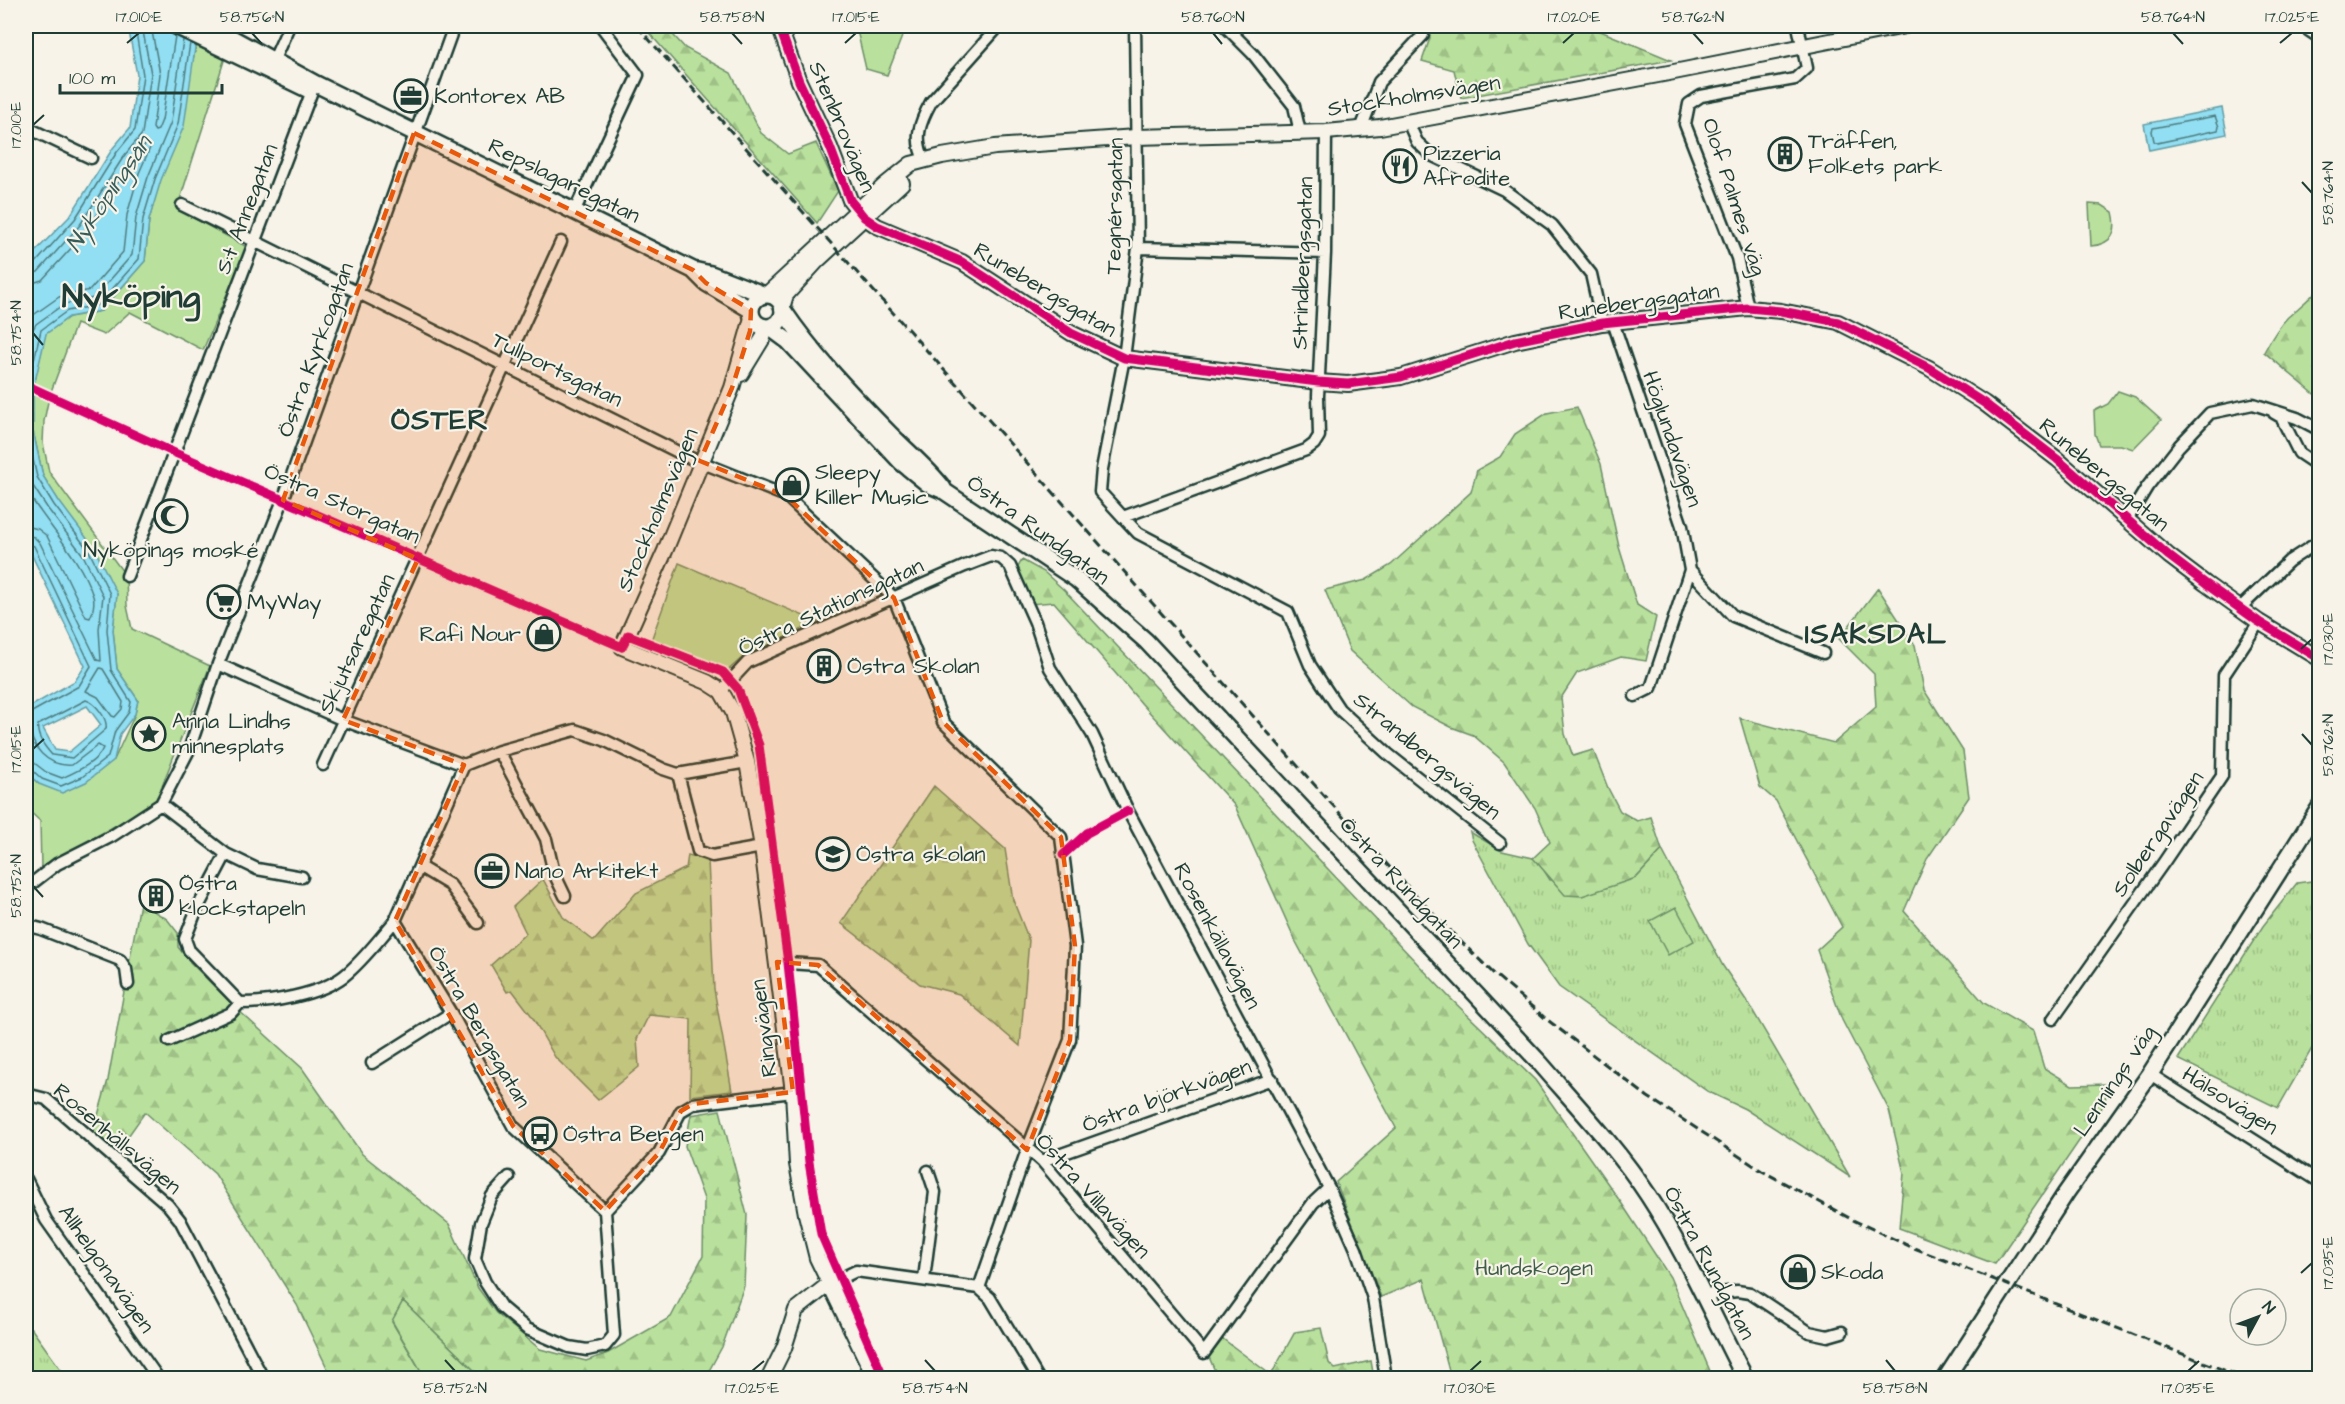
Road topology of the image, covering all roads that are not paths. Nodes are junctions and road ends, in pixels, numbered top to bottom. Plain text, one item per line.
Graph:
1 (176, 26) edge
2 (289, 26) edge
3 (454, 26) edge
4 (601, 26) edge
5 (779, 26) edge
6 (999, 26) edge
7 (1135, 26) edge
8 (1225, 26) edge
9 (1414, 26) edge
10 (1798, 26) edge
11 (1905, 26) edge
12 (2302, 26) edge
13 (211, 32) edge
14 (2319, 38) edge
15 (1803, 46) junction
16 (272, 65) junction
17 (312, 91) junction
18 (1408, 122) junction
19 (26, 127) edge
20 (1361, 129) junction
21 (1300, 132) junction
22 (1326, 132) junction
23 (414, 133) junction
24 (1136, 137) junction
25 (91, 158) dead end
26 (925, 161) junction
27 (182, 205) dead end
28 (574, 212) junction
29 (860, 213) junction
30 (255, 242) junction
31 (561, 242) dead end
32 (1138, 248) junction
33 (1325, 253) junction
34 (693, 270) junction
35 (357, 293) junction
36 (765, 295) junction
37 (1748, 308) junction
38 (783, 309) junction
39 (751, 314) junction
40 (1608, 323) junction
41 (768, 327) junction
42 (1124, 358) junction
43 (503, 366) junction
44 (1318, 382) junction
45 (26, 385) edge
46 (732, 388) junction
47 (2271, 411) junction
48 (2319, 430) edge
49 (174, 453) junction
50 (2319, 460) edge
51 (700, 461) junction
52 (944, 490) junction
53 (283, 500) junction
54 (1123, 517) junction
55 (2127, 520) junction
56 (2319, 541) edge
57 (417, 559) junction
58 (965, 566) joint
59 (1690, 570) junction
60 (127, 576) dead end
61 (894, 598) junction
62 (2240, 608) junction
63 (2259, 621) junction
64 (622, 647) junction
65 (1823, 653) dead end
66 (2319, 659) edge
67 (218, 664) junction
68 (721, 691) junction
69 (1635, 696) dead end
70 (343, 720) junction
71 (499, 751) junction
72 (747, 762) junction
73 (323, 765) dead end
74 (464, 765) junction
75 (678, 774) junction
76 (161, 804) junction
77 (2319, 807) edge
78 (1500, 843) dead end
79 (762, 847) junction
80 (226, 854) junction
81 (420, 867) junction
82 (302, 877) dead end
83 (26, 888) edge
84 (565, 896) dead end
85 (395, 921) junction
86 (478, 923) dead end
87 (26, 925) edge
88 (777, 965) junction
89 (128, 984) dead end
90 (240, 1003) junction
91 (452, 1013) junction
92 (2053, 1019) dead end
93 (169, 1041) dead end
94 (372, 1063) dead end
95 (2150, 1074) junction
96 (1272, 1079) junction
97 (793, 1092) junction
98 (26, 1094) edge
99 (1027, 1150) junction
100 (1042, 1161) junction
101 (928, 1171) dead end
102 (509, 1177) dead end
103 (26, 1179) edge
104 (2319, 1182) edge
105 (1329, 1188) junction
106 (605, 1211) junction
107 (924, 1279) junction
108 (829, 1284) junction
109 (979, 1287) junction
110 (1705, 1295) junction
111 (1842, 1332) dead end
112 (158, 1378) edge
113 (263, 1378) edge
114 (769, 1378) edge
115 (875, 1378) edge
116 (1038, 1378) edge
117 (1386, 1378) edge
118 (1744, 1378) edge
119 (1946, 1378) edge

1 - 13 main road, Repslagaregatan
2 - 16 street
3 - 23 street, Östra Kyrkogatan
4 - 28 street
5 - 29 street, Stenbrovägen
6 - 26 street
7 - 24 street, Tegnérsgatan
8 - 21 street
9 - 20 street
10 - 15 street
11 - 15 street, Stockholmsvägen
12 - 14 street
13 - 16 main road, Repslagaregatan
15 - 18 street, Stockholmsvägen
15 - 37 street, Olof Palmes väg
16 - 17 main road, Repslagaregatan
16 - 23 main road, Repslagaregatan
17 - 23 main road, Repslagaregatan
17 - 30 street, S:t Annegatan
18 - 20 street, Stockholmsvägen
18 - 40 street, Höglundavägen
19 - 25 street
20 - 22 street, Stockholmsvägen
21 - 22 street, Stockholmsvägen
21 - 24 street, Stockholmsvägen
22 - 33 street, Strindbergsgatan
23 - 28 main road, Repslagaregatan
23 - 35 street, Östra Kyrkogatan
24 - 26 street, Stockholmsvägen
24 - 32 street, Tegnérsgatan
26 - 29 street
27 - 30 street, Tullportsgatan
28 - 34 main road, Repslagaregatan
29 - 36 street
29 - 38 street
29 - 42 street, Runebergsgatan
30 - 35 street, Tullportsgatan
30 - 49 street, S:t Annegatan
31 - 43 street, Skjutsaregatan
32 - 33 street
32 - 42 street, Tegnérsgatan
33 - 44 street, Strindbergsgatan
34 - 36 main road, Repslagaregatan
34 - 39 main road, Repslagaregatan
35 - 43 street, Tullportsgatan
35 - 53 street, Östra Kyrkogatan
36 - 38 main road
36 - 39 main road
37 - 40 street, Runebergsgatan
37 - 55 street, Runebergsgatan
38 - 41 main road
38 - 52 main road, Östra Rundgatan
39 - 41 main road
39 - 46 street, Stockholmsvägen
40 - 44 street, Runebergsgatan
40 - 59 street, Höglundavägen
41 - 46 street, Stockholmsvägen
41 - 52 main road, Östra Rundgatan
42 - 44 street, Runebergsgatan
42 - 54 street, Tegnérsgatan
43 - 51 street, Tullportsgatan
43 - 57 street, Skjutsaregatan
44 - 54 street, Strindbergsgatan
45 - 49 street, Östra Storgatan
46 - 51 street, Stockholmsvägen
47 - 48 street, Runebergsgatan
47 - 50 street
47 - 55 street, Runebergsgatan
49 - 53 street, Östra Storgatan
49 - 60 street, S:t Annegatan
51 - 61 street, Tullportsgatan
51 - 64 street, Stockholmsvägen
52 - 110 main road, Östra Rundgatan
53 - 57 street, Östra Storgatan
53 - 67 street, Östra Kyrkogatan
54 - 78 street, Strandbergsvägen
55 - 62 street, Runebergsgatan
56 - 62 street
57 - 64 street, Östra Storgatan
57 - 70 street, Skjutsaregatan
58 - 61 street, Östra Stationsgatan
58 - 96 street, Rosenkällavägen
59 - 65 street
59 - 69 street, Höglundavägen
61 - 68 street, Östra Stationsgatan
61 - 99 street
62 - 63 street, Runebergsgatan
63 - 66 street, Runebergsgatan
63 - 92 street, Solbergavägen
64 - 68 street
67 - 70 street
67 - 76 street, Östra Kyrkogatan
68 - 72 street, Ringvägen
70 - 73 street, Skjutsaregatan
70 - 74 street
71 - 74 street
71 - 75 street
71 - 84 street
72 - 75 street
72 - 79 street, Ringvägen
74 - 81 street
75 - 79 street
76 - 80 street
76 - 83 street, Östra Kyrkogatan
77 - 95 main road, Lennings väg
79 - 88 street, Ringvägen
80 - 82 street
80 - 90 street
81 - 85 street
81 - 86 street
85 - 90 street
85 - 91 street, Östra Bergsgatan
87 - 89 street
88 - 97 street, Ringvägen
88 - 99 street, Östra Villavägen
90 - 93 street
91 - 94 street
91 - 106 street, Östra Bergsgatan
95 - 104 street, Hälsovägen
95 - 119 main road, Lennings väg
96 - 100 street, Östra björkvägen
96 - 105 street, Rosenkällavägen
97 - 106 street
97 - 108 street, Ringvägen
98 - 113 street, Rosenhällsvägen
99 - 100 street, Östra Villavägen
99 - 109 street
100 - 105 street, Östra Villavägen
101 - 107 street
102 - 106 street
103 - 112 street, Allhelgonavägen
105 - 117 street, Rosenkällavägen
107 - 108 street
107 - 109 street
108 - 114 street
108 - 115 street, Ringvägen
109 - 116 street
110 - 111 street
110 - 118 main road, Östra Rundgatan

